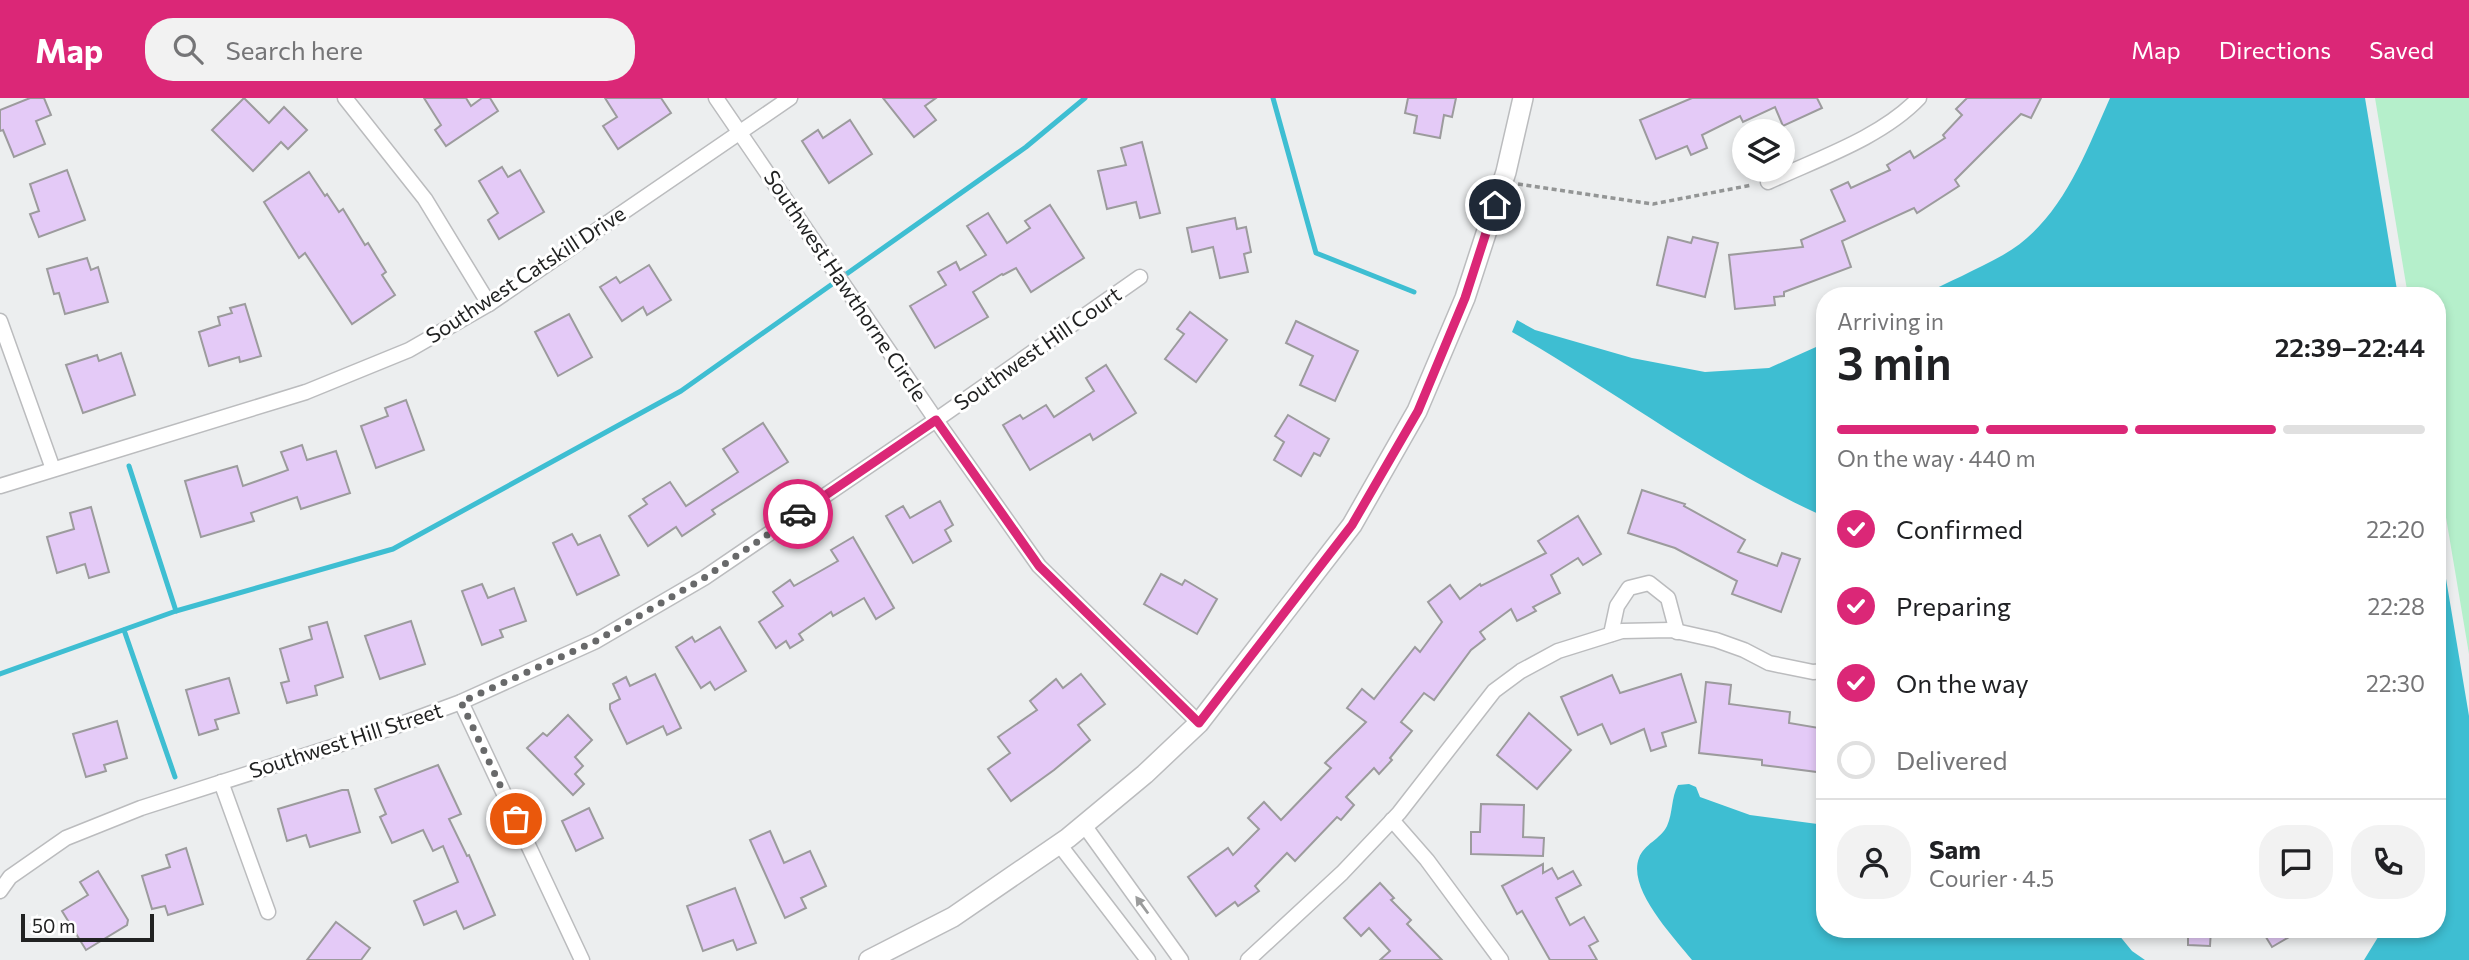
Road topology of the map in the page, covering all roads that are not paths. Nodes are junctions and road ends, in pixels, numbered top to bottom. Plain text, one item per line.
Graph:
1 (345, 98) edge
2 (716, 98) edge
3 (790, 98) edge
4 (1523, 98) edge
5 (1919, 98) edge
6 (741, 133) junction
7 (1795, 169) edge
8 (1140, 277) dead end
9 (489, 304) junction
10 (0, 321) edge
11 (936, 420) junction
12 (53, 469) junction
13 (0, 486) edge
14 (1677, 632) junction
15 (1611, 634) junction
16 (1816, 672) edge
17 (461, 702) junction
18 (1199, 723) junction
19 (221, 782) junction
20 (1392, 820) junction
21 (1084, 825) junction
22 (1059, 844) junction
23 (0, 891) edge
24 (268, 912) dead end
25 (582, 960) edge
26 (869, 960) edge
27 (1148, 960) edge
28 (1181, 960) edge
29 (1248, 960) edge
30 (1500, 960) edge

1 - 9 street
2 - 6 street, Southwest Hawthorne Circle
3 - 6 street, Southwest Catskill Drive
4 - 18 street
5 - 7 street
6 - 9 street, Southwest Catskill Drive
6 - 11 street, Southwest Hawthorne Circle
8 - 11 street, Southwest Hill Court
9 - 12 street, Southwest Catskill Drive
10 - 12 street
11 - 17 street, Southwest Hill Street
11 - 18 street, Southwest Hawthorne Circle
12 - 13 street, Southwest Catskill Drive
14 - 15 street
14 - 15 street
14 - 16 street
15 - 20 street
17 - 19 street, Southwest Hill Street
17 - 25 street
18 - 21 street
19 - 23 street, Southwest Hill Street
19 - 24 street
20 - 29 street
20 - 30 street
21 - 22 street
28 -> 21 street
22 - 26 street
22 - 27 street

